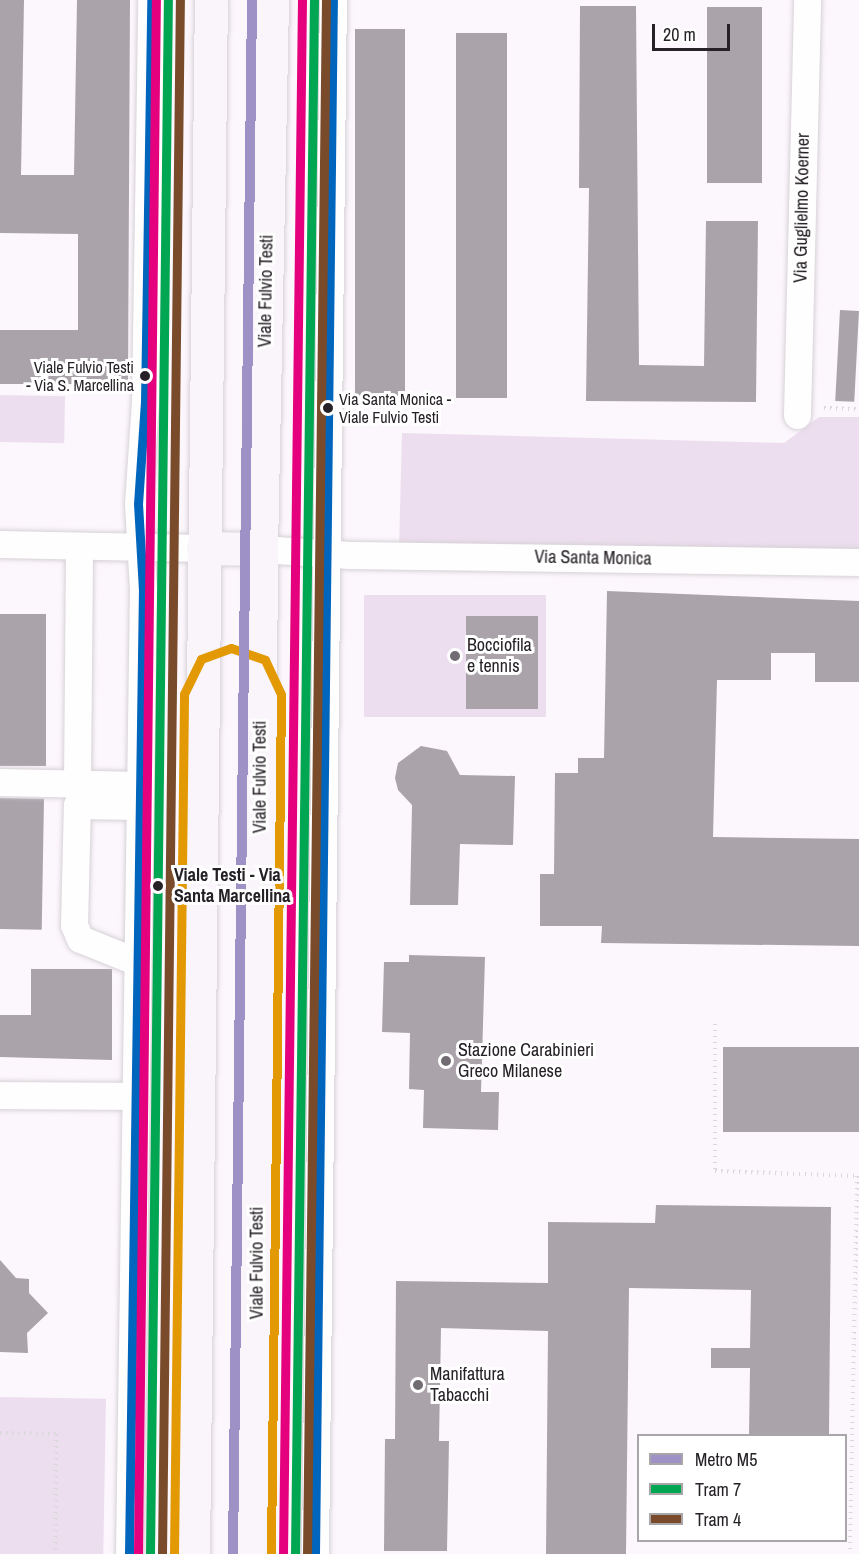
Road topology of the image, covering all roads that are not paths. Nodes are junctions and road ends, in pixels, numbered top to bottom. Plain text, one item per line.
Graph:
1 (151, 0) edge
2 (211, 0) edge
3 (272, 0) edge
4 (333, 0) edge
5 (807, 0) edge
6 (807, 412) road end
7 (0, 544) edge
8 (79, 546) junction
9 (139, 547) junction
10 (204, 548) junction
11 (261, 549) junction
12 (328, 550) junction
13 (859, 562) edge
14 (0, 782) edge
15 (77, 783) junction
16 (139, 796) junction
17 (135, 961) junction
18 (0, 1095) edge
19 (132, 1096) junction
20 (129, 1554) edge
21 (193, 1554) edge
22 (254, 1554) edge
23 (315, 1554) edge

1 - 9 street
2 - 10 main road
3 - 11 main road, Viale Fulvio Testi
4 - 12 street
5 - 6 street, Via Guglielmo Koerner
7 - 8 street
8 - 9 street
8 - 15 street
9 - 10 street
9 - 16 street
10 - 11 main road
10 - 21 main road
11 - 12 street, Via Santa Monica
11 - 22 main road, Viale Fulvio Testi
12 - 13 street, Via Santa Monica
12 - 23 street
14 - 15 street
15 - 16 street
16 - 17 street
16 - 17 street
17 - 19 street
18 - 19 street
19 - 20 street

